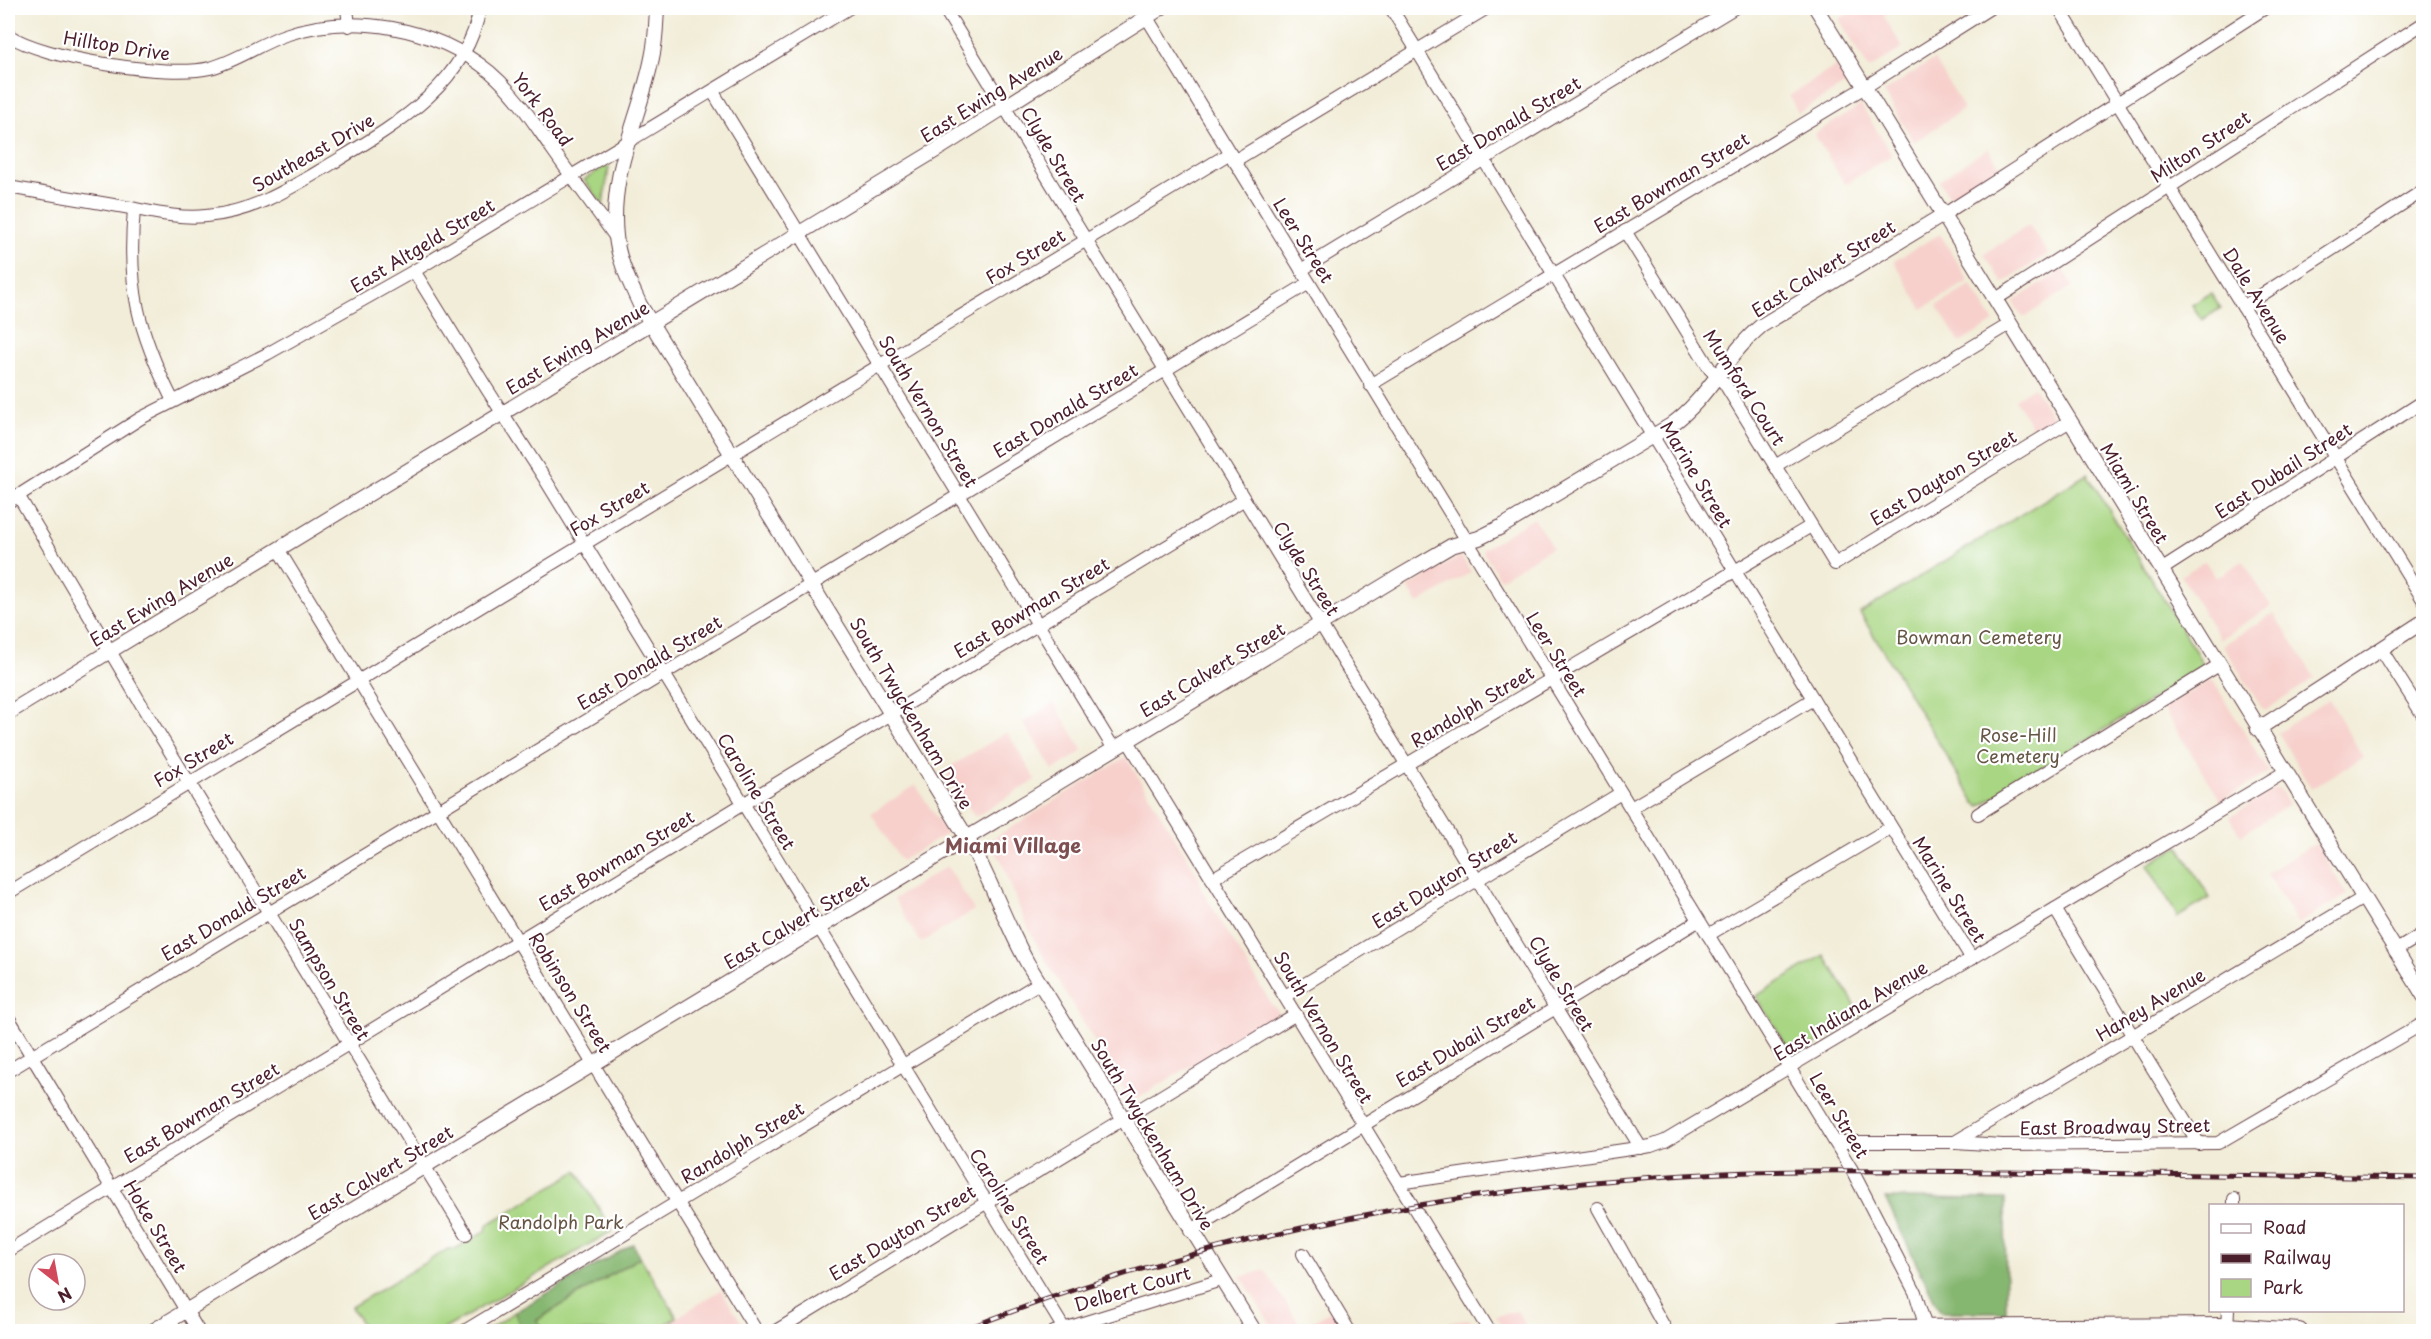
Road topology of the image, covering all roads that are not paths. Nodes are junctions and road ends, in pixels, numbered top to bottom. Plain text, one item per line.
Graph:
1 (347, 8) edge
2 (480, 8) edge
3 (657, 8) edge
4 (849, 8) edge
5 (944, 8) edge
6 (1161, 8) edge
7 (1391, 8) edge
8 (1487, 8) edge
9 (1734, 8) edge
10 (1816, 8) edge
11 (1990, 8) edge
12 (2059, 8) edge
13 (2265, 8) edge
14 (1144, 12) edge
15 (2424, 23) edge
16 (349, 26) junction
17 (8, 35) edge
18 (1417, 50) junction
19 (463, 54) junction
20 (1865, 87) junction
21 (713, 92) junction
22 (2118, 103) junction
23 (1005, 108) junction
24 (626, 144) junction
25 (1232, 157) junction
26 (1482, 159) junction
27 (572, 177) junction
28 (8, 187) edge
29 (2170, 188) junction
30 (2424, 190) edge
31 (134, 209) junction
32 (1943, 215) junction
33 (1625, 231) junction
34 (799, 234) junction
35 (616, 238) junction
36 (1086, 240) junction
37 (1301, 270) junction
38 (414, 271) junction
39 (1554, 275) junction
40 (1309, 283) junction
41 (1996, 299) junction
42 (2243, 307) junction
43 (652, 324) junction
44 (2010, 324) junction
45 (880, 365) junction
46 (1165, 370) junction
47 (1717, 375) junction
48 (1371, 385) junction
49 (173, 401) junction
50 (2424, 401) edge
51 (503, 412) junction
52 (2070, 421) junction
53 (1653, 436) junction
54 (732, 455) junction
55 (2336, 457) junction
56 (1775, 466) junction
57 (959, 495) junction
58 (13, 499) edge
59 (1243, 500) junction
60 (1811, 526) junction
61 (1466, 540) junction
62 (585, 543) junction
63 (278, 549) junction
64 (1834, 564) joint
65 (2161, 570) junction
66 (1735, 571) junction
67 (812, 584) junction
68 (2424, 601) edge
69 (2424, 621) edge
70 (1038, 624) junction
71 (1321, 624) junction
72 (2381, 649) junction
73 (110, 650) junction
74 (2219, 665) junction
75 (663, 674) junction
76 (1552, 680) junction
77 (359, 681) junction
78 (1813, 699) junction
79 (8, 713) edge
80 (891, 714) junction
81 (2424, 717) edge
82 (2259, 729) junction
83 (1128, 741) junction
84 (1114, 749) junction
85 (1408, 765) junction
86 (2285, 772) junction
87 (189, 782) junction
88 (1621, 793) junction
89 (743, 804) junction
90 (1631, 808) junction
91 (438, 810) junction
92 (1978, 814) dead end
93 (1890, 828) junction
94 (967, 838) junction
95 (1212, 879) junction
96 (1478, 880) junction
97 (8, 893) edge
98 (2363, 898) junction
99 (2055, 909) junction
100 (269, 913) junction
101 (1698, 921) junction
102 (819, 928) junction
103 (2424, 933) edge
104 (1708, 935) junction
105 (518, 940) junction
106 (2395, 951) junction
107 (1972, 959) junction
108 (1040, 983) junction
109 (1285, 996) junction
110 (2424, 996) edge
111 (1556, 1007) junction
112 (1296, 1014) junction
113 (8, 1017) edge
114 (2424, 1023) edge
115 (2133, 1035) junction
116 (348, 1044) junction
117 (31, 1057) junction
118 (594, 1064) junction
119 (903, 1066) junction
120 (1790, 1067) junction
121 (8, 1071) edge
122 (1123, 1119) junction
123 (1362, 1124) junction
124 (1834, 1142) junction
125 (1955, 1142) junction
126 (2199, 1144) junction
127 (1641, 1148) junction
128 (423, 1167) junction
129 (1399, 1183) junction
130 (112, 1188) junction
131 (678, 1202) junction
132 (986, 1202) junction
133 (1598, 1208) dead end
134 (1190, 1231) junction
135 (466, 1234) dead end
136 (8, 1251) edge
137 (1303, 1254) dead end
138 (1221, 1280) junction
139 (186, 1310) junction
140 (2228, 1319) edge
141 (1926, 1328) junction
142 (1061, 1330) edge
143 (151, 1332) edge
144 (199, 1332) edge
145 (463, 1332) edge
146 (757, 1332) edge
147 (774, 1332) edge
148 (1255, 1332) edge
149 (1350, 1332) edge
150 (1490, 1332) edge
151 (1667, 1332) edge
152 (1841, 1332) edge
153 (2299, 1332) edge

1 - 16 street
2 - 19 street
3 - 24 street
4 - 21 street, East Altgeld Street
5 - 23 street, Clyde Street
6 - 14 street, East Ewing Avenue
7 - 18 street, Marine Street
8 - 18 street, Fox Street
9 - 26 street, East Donald Street
10 - 20 street, Miami Street
11 - 20 street, East Bowman Street
12 - 22 street, Dale Avenue
13 - 22 street, East Calvert Street
14 - 23 street, East Ewing Avenue
14 - 25 street, Leer Street
15 - 29 street, Milton Street
16 - 17 street, Hilltop Drive
16 - 19 street, Hilltop Drive
18 - 25 street, Fox Street
18 - 26 street, Marine Street
19 - 27 street, York Road
19 - 31 street, Southeast Drive
20 - 32 street, Miami Street
20 - 33 street, East Bowman Street
21 - 24 street, East Altgeld Street
21 - 34 street, South Vernon Street
22 - 29 street, Dale Avenue
22 - 32 street, East Calvert Street
23 - 34 street, East Ewing Avenue
23 - 36 street, Clyde Street
24 - 27 street, East Altgeld Street
24 - 35 street
25 - 36 street, Fox Street
25 - 37 street, Leer Street
26 - 37 street, East Donald Street
26 - 39 street, Marine Street
27 - 35 street, South Twyckenham Drive
27 - 38 street, East Altgeld Street
28 - 31 street, Southeast Drive
29 - 41 street, Milton Street
29 - 42 street, Dale Avenue
30 - 42 street
31 - 49 street
32 - 41 street, Miami Street
32 - 47 street, East Calvert Street
33 - 39 street, East Bowman Street
33 - 47 street, Mumford Court
34 - 43 street, East Ewing Avenue
34 - 45 street, South Vernon Street
35 - 43 street, South Twyckenham Drive
36 - 45 street, Fox Street
36 - 46 street, Clyde Street
37 - 40 street, Leer Street
38 - 49 street, East Altgeld Street
38 - 51 street, Caroline Street
39 - 48 street, East Bowman Street
39 - 53 street, Marine Street
40 - 46 street, East Donald Street
40 - 48 street, Leer Street
41 - 44 street, Miami Street
42 - 55 street, Dale Avenue
43 - 51 street, East Ewing Avenue
43 - 54 street, South Twyckenham Drive
44 - 52 street, Miami Street
44 - 56 street
45 - 54 street, Fox Street
45 - 57 street, South Vernon Street
46 - 57 street, East Donald Street
46 - 59 street, Clyde Street
47 - 53 street, East Calvert Street
47 - 56 street, Mumford Court
48 - 61 street, Leer Street
49 - 58 street, East Altgeld Street
50 - 55 street, East Dubail Street
51 - 62 street, Caroline Street
51 - 63 street, East Ewing Avenue
52 - 64 street, East Dayton Street
52 - 65 street, Miami Street
53 - 61 street, East Calvert Street
53 - 66 street, Marine Street
54 - 62 street, Fox Street
54 - 67 street, South Twyckenham Drive
55 - 65 street, East Dubail Street
55 - 68 street, Dale Avenue
56 - 60 street, Mumford Court
57 - 67 street, East Donald Street
57 - 70 street, South Vernon Street
58 - 73 street, Sampson Street
59 - 70 street, East Bowman Street
59 - 71 street, Clyde Street
60 - 64 street, Mumford Court
60 - 66 street, Randolph Street
61 - 71 street, East Calvert Street
61 - 76 street, Leer Street
62 - 75 street, Caroline Street
62 - 77 street, Fox Street
63 - 73 street, East Ewing Avenue
63 - 77 street, Robinson Street
65 - 74 street, Miami Street
66 - 76 street, Randolph Street
66 - 78 street, Marine Street
67 - 75 street, East Donald Street
67 - 80 street, South Twyckenham Drive
69 - 72 street
70 - 80 street, East Bowman Street
70 - 84 street, South Vernon Street
71 - 83 street, East Calvert Street
71 - 85 street, Clyde Street
72 - 81 street
72 - 82 street
73 - 79 street, East Ewing Avenue
73 - 87 street, Sampson Street
74 - 82 street, Miami Street
74 - 92 street
75 - 89 street, Caroline Street
75 - 91 street, East Donald Street
76 - 85 street, Randolph Street
76 - 88 street, Leer Street
77 - 87 street, Fox Street
77 - 91 street, Robinson Street
78 - 90 street
78 - 93 street, Marine Street
80 - 89 street, East Bowman Street
80 - 94 street, South Twyckenham Drive
82 - 86 street, Miami Street
83 - 84 street, East Calvert Street
83 - 95 street, South Vernon Street
84 - 94 street, East Calvert Street
85 - 95 street, Randolph Street
85 - 96 street, Clyde Street
86 - 98 street, Miami Street
86 - 99 street, East Indiana Avenue
87 - 97 street, Fox Street
87 - 100 street, Sampson Street
88 - 90 street, Leer Street
88 - 96 street, East Dayton Street
89 - 102 street, Caroline Street
89 - 105 street, East Bowman Street
90 - 101 street, Leer Street
91 - 100 street, East Donald Street
91 - 105 street, Robinson Street
93 - 104 street
93 - 107 street, Marine Street
94 - 102 street, East Calvert Street
94 - 108 street, South Twyckenham Drive
95 - 109 street, South Vernon Street
96 - 109 street, East Dayton Street
96 - 111 street, Clyde Street
98 - 106 street, Miami Street
98 - 115 street, Haney Avenue
99 - 107 street, East Indiana Avenue
99 - 115 street
100 - 116 street, Sampson Street
100 - 117 street, East Donald Street
101 - 104 street, Leer Street
101 - 111 street, East Dubail Street
102 - 118 street, East Calvert Street
102 - 119 street, Caroline Street
103 - 106 street
104 - 120 street, Leer Street
105 - 116 street, East Bowman Street
105 - 118 street, Robinson Street
106 - 110 street, Miami Street
107 - 120 street, East Indiana Avenue
108 - 119 street, Randolph Street
108 - 122 street, South Twyckenham Drive
109 - 112 street, South Vernon Street
111 - 123 street, East Dubail Street
111 - 127 street, Clyde Street
112 - 122 street, East Dayton Street
112 - 123 street, South Vernon Street
113 - 117 street, Hoke Street
114 - 126 street, East Broadway Street
115 - 125 street, Haney Avenue
115 - 126 street
116 - 128 street, Sampson Street
116 - 130 street, East Bowman Street
117 - 121 street, East Donald Street
117 - 130 street, Hoke Street
118 - 128 street, East Calvert Street
118 - 131 street, Robinson Street
119 - 131 street, Randolph Street
119 - 132 street, Caroline Street
120 - 124 street, Leer Street
120 - 127 street, East Indiana Avenue
122 - 132 street, East Dayton Street
122 - 134 street, South Twyckenham Drive
123 - 129 street, South Vernon Street
123 - 134 street, East Dubail Street
124 - 125 street, East Broadway Street
124 - 141 street, Leer Street
125 - 126 street, East Broadway Street
127 - 129 street, East Indiana Avenue
128 - 135 street, Sampson Street
128 - 139 street, East Calvert Street
129 - 150 street, South Vernon Street
130 - 136 street, East Bowman Street
130 - 139 street, Hoke Street
131 - 145 street, Randolph Street
131 - 146 street, Robinson Street
132 - 142 street, Caroline Street
132 - 147 street, East Dayton Street
133 - 151 street
134 - 138 street, South Twyckenham Drive
137 - 149 street
138 - 142 street, Delbert Court
138 - 148 street, South Twyckenham Drive
139 - 143 street, East Calvert Street
139 - 144 street, Hoke Street
140 - 141 main road
140 - 153 main road
141 - 152 main road

